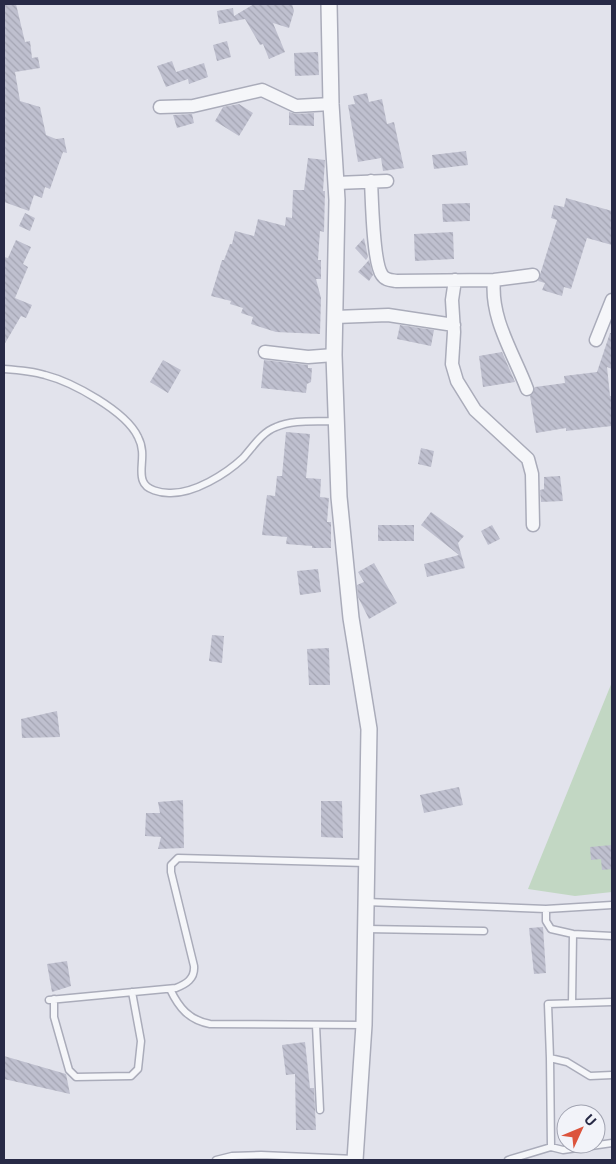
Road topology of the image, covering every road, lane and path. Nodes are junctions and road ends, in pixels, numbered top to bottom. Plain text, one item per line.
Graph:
1 (328, 4) edge
2 (331, 104) junction
3 (160, 107) dead end
4 (387, 181) dead end
5 (371, 182) junction
6 (336, 183) junction
7 (532, 275) dead end
8 (455, 280) junction
9 (494, 280) junction
10 (612, 300) edge
11 (335, 317) junction
12 (454, 324) junction
13 (596, 340) dead end
14 (265, 352) dead end
15 (334, 355) junction
16 (4, 368) edge
17 (527, 389) dead end
18 (336, 422) junction
19 (533, 525) dead end
20 (366, 862) junction
21 (365, 902) junction
22 (612, 905) edge
23 (546, 909) junction
24 (365, 930) junction
25 (484, 931) dead end
26 (573, 934) junction
27 (612, 936) edge
28 (170, 989) junction
29 (132, 992) junction
30 (612, 1002) edge
31 (572, 1003) junction
32 (316, 1025) junction
33 (364, 1025) junction
34 (550, 1058) junction
35 (612, 1075) edge
36 (320, 1110) dead end
37 (612, 1143) edge
38 (551, 1147) junction
39 (216, 1160) edge
40 (355, 1160) edge
41 (508, 1160) edge

1 - 2 street
2 - 3 street
2 - 6 street
4 - 5 street
5 - 6 street
5 - 8 street
6 - 11 street
7 - 9 street
8 - 9 street
8 - 12 street
9 - 17 street
10 - 13 street
11 - 12 street
11 - 15 street
12 - 19 street
14 - 15 street
15 - 18 street
16 - 18 lane
18 - 20 street
20 - 21 street
20 - 28 lane
21 - 23 lane
21 - 24 street
22 - 23 lane
23 - 26 lane
24 - 25 lane
24 - 33 street
26 - 27 lane
26 - 31 lane
28 - 29 lane
28 - 32 lane
29 - 29 lane
30 - 31 lane
31 - 34 lane
32 - 33 lane
32 - 36 lane
33 - 40 street
34 - 35 lane
34 - 38 lane
37 - 38 lane
38 - 41 lane
39 - 40 lane

